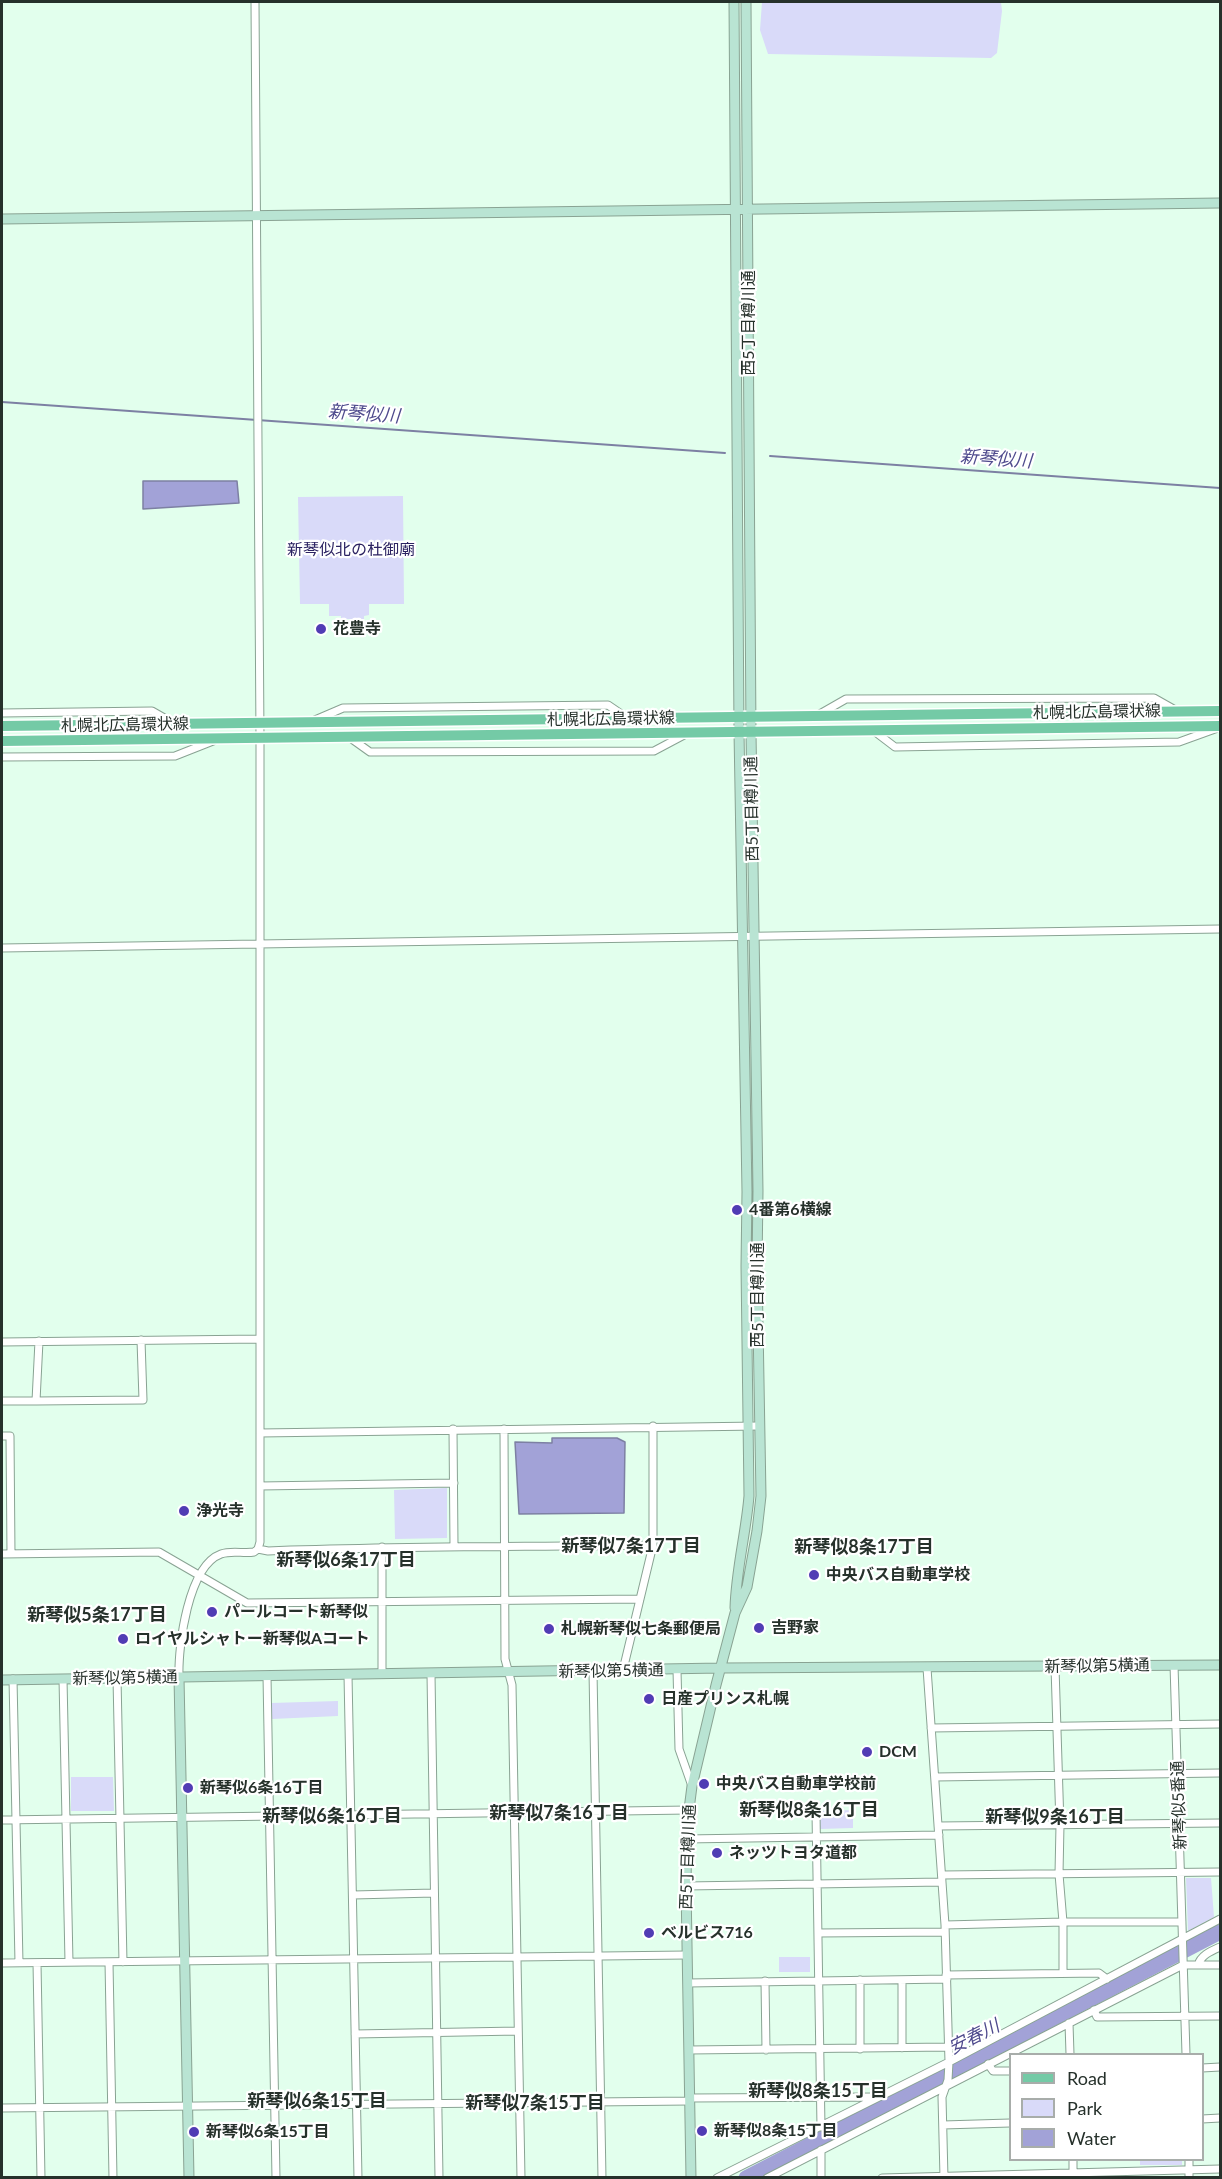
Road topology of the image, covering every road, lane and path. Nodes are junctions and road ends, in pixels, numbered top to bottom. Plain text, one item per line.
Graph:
1 (255, 2) edge
2 (734, 2) edge
3 (746, 2) edge
4 (1221, 203) edge
5 (736, 209) junction
6 (748, 209) junction
7 (256, 216) junction
8 (2, 219) edge
9 (1178, 711) junction
10 (1221, 711) edge
11 (2, 713) edge
12 (816, 716) junction
13 (745, 718) junction
14 (259, 723) junction
15 (176, 724) junction
16 (2, 726) edge
17 (1221, 726) edge
18 (873, 730) junction
19 (745, 732) junction
20 (688, 733) junction
21 (348, 737) junction
22 (218, 738) junction
23 (260, 738) junction
24 (2, 741) edge
25 (2, 757) edge
26 (1221, 929) edge
27 (754, 936) junction
28 (743, 937) junction
29 (259, 944) junction
30 (2, 948) edge
31 (260, 1339) junction
32 (141, 1340) junction
33 (39, 1341) junction
34 (2, 1342) edge
35 (2, 1401) edge
36 (36, 1401) junction
37 (748, 1425) junction
38 (653, 1426) junction
39 (759, 1426) junction
40 (504, 1429) junction
41 (453, 1430) junction
42 (260, 1433) junction
43 (2, 1436) edge
44 (454, 1483) junction
45 (260, 1486) junction
46 (653, 1545) junction
47 (454, 1546) junction
48 (382, 1547) junction
49 (504, 1548) junction
50 (258, 1549) junction
51 (2, 1554) edge
52 (11, 1554) junction
53 (201, 1576) junction
54 (640, 1599) junction
55 (383, 1602) junction
56 (504, 1602) junction
57 (735, 1613) junction
58 (1174, 1665) junction
59 (1221, 1665) edge
60 (1054, 1667) junction
61 (721, 1668) junction
62 (927, 1668) junction
63 (677, 1670) junction
64 (593, 1671) junction
65 (623, 1671) junction
66 (508, 1672) junction
67 (382, 1674) junction
68 (431, 1674) junction
69 (348, 1675) junction
70 (267, 1676) junction
71 (179, 1677) junction
72 (117, 1678) junction
73 (13, 1679) junction
74 (63, 1679) junction
75 (2, 1680) edge
76 (1221, 1724) edge
77 (1177, 1725) junction
78 (1056, 1726) junction
79 (931, 1728) junction
80 (1221, 1773) edge
81 (1059, 1774) junction
82 (1178, 1774) junction
83 (935, 1777) junction
84 (692, 1786) junction
85 (688, 1810) junction
86 (514, 1811) junction
87 (597, 1811) junction
88 (816, 1813) dead end
89 (433, 1814) junction
90 (351, 1815) junction
91 (269, 1816) junction
92 (121, 1817) junction
93 (182, 1817) junction
94 (66, 1818) junction
95 (16, 1819) junction
96 (2, 1820) edge
97 (1221, 1822) edge
98 (1179, 1823) junction
99 (1060, 1825) junction
100 (938, 1830) junction
101 (817, 1837) junction
102 (686, 1839) junction
103 (1221, 1872) edge
104 (1181, 1873) junction
105 (1059, 1874) junction
106 (942, 1879) junction
107 (817, 1884) junction
108 (686, 1886) junction
109 (434, 1893) junction
110 (353, 1895) junction
111 (1221, 1919) edge
112 (1063, 1922) junction
113 (1182, 1922) junction
114 (945, 1928) junction
115 (818, 1934) junction
116 (1183, 1942) junction
117 (1221, 1947) edge
118 (687, 1955) junction
119 (600, 1956) junction
120 (517, 1957) junction
121 (435, 1958) junction
122 (354, 1959) junction
123 (272, 1960) junction
124 (184, 1961) junction
125 (1183, 1961) junction
126 (69, 1962) junction
127 (110, 1962) junction
128 (123, 1962) junction
129 (2, 1963) edge
130 (19, 1963) junction
131 (37, 1963) junction
132 (1198, 1965) junction
133 (1221, 1965) edge
134 (1063, 1972) junction
135 (947, 1977) junction
136 (1107, 1979) junction
137 (860, 1980) junction
138 (902, 1980) junction
139 (765, 1981) junction
140 (818, 1981) junction
141 (688, 1983) junction
142 (1094, 2010) junction
143 (1221, 2016) edge
144 (1185, 2017) junction
145 (1069, 2023) junction
146 (518, 2031) junction
147 (437, 2032) junction
148 (355, 2034) junction
149 (948, 2047) junction
150 (902, 2048) junction
151 (819, 2049) junction
152 (860, 2049) junction
153 (689, 2050) junction
154 (766, 2050) junction
155 (1009, 2053) edge
156 (1010, 2053) edge
157 (1070, 2053) edge
158 (1186, 2053) edge
159 (949, 2064) junction
160 (988, 2064) junction
161 (1221, 2067) edge
162 (1204, 2068) edge
163 (1009, 2071) edge
164 (947, 2083) junction
165 (820, 2097) junction
166 (880, 2097) junction
167 (690, 2099) junction
168 (601, 2101) junction
169 (520, 2102) junction
170 (438, 2103) junction
171 (357, 2104) junction
172 (274, 2105) junction
173 (187, 2106) junction
174 (111, 2107) junction
175 (2, 2108) edge
176 (40, 2108) junction
177 (1221, 2118) edge
178 (1204, 2119) edge
179 (1009, 2123) edge
180 (943, 2125) junction
181 (821, 2127) junction
182 (821, 2150) junction
183 (1221, 2169) edge
184 (1189, 2174) edge
185 (1073, 2175) edge
186 (944, 2177) edge
187 (41, 2178) edge
188 (113, 2178) edge
189 (189, 2178) edge
190 (276, 2178) edge
191 (358, 2178) edge
192 (439, 2178) edge
193 (521, 2178) edge
194 (602, 2178) edge
195 (691, 2178) edge
196 (717, 2178) edge
197 (767, 2178) edge
198 (821, 2178) edge
199 (882, 2178) edge

1 - 7 street
2 - 5 main road, 西5丁目樽川通
3 - 6 main road, 西5丁目樽川通
4 - 6 main road
5 - 6 main road
5 - 7 main road
5 - 13 main road, 西5丁目樽川通
6 - 13 main road, 西5丁目樽川通
7 - 8 main road
7 - 14 street
9 - 10 main road, 札幌北広島環状線
9 - 12 main road, 札幌北広島環状線
9 - 12 street
11 - 15 street
12 - 13 main road, 札幌北広島環状線
13 - 14 main road, 札幌北広島環状線
13 - 19 main road, 西5丁目樽川通
14 - 15 main road, 札幌北広島環状線
14 - 23 street
15 - 16 main road, 札幌北広島環状線
17 - 18 main road, 札幌北広島環状線
17 - 18 street
18 - 19 main road, 札幌北広島環状線
19 - 20 main road, 札幌北広島環状線
19 - 27 main road, 西5丁目樽川通
19 - 28 main road, 西5丁目樽川通
20 - 21 main road, 札幌北広島環状線
20 - 21 street
21 - 23 main road, 札幌北広島環状線
22 - 23 main road, 札幌北広島環状線
22 - 24 main road, 札幌北広島環状線
22 - 25 street
23 - 29 street
26 - 27 street
27 - 28 street
27 - 39 main road, 西5丁目樽川通
28 - 29 street
28 - 37 main road, 西5丁目樽川通
29 - 30 street
29 - 31 street
31 - 32 street
31 - 42 street
32 - 33 street
32 - 36 street
33 - 34 street
33 - 36 street
35 - 36 street
37 - 38 street
37 - 39 street
37 - 57 main road, 西5丁目樽川通
38 - 40 street
38 - 46 street
39 - 57 main road, 西5丁目樽川通
40 - 41 street
40 - 49 street
41 - 42 street
41 - 44 street
42 - 45 street
43 - 52 street
44 - 45 street
44 - 47 street
45 - 50 street
46 - 49 street
46 - 54 street
47 - 48 street
47 - 49 street
48 - 50 street
48 - 55 street
49 - 56 street
50 - 53 street
51 - 52 street
52 - 53 street
53 - 55 street
53 - 71 street
54 - 56 street
54 - 65 street
55 - 56 street
55 - 67 street
56 - 66 street
57 - 61 main road, 西5丁目樽川通
58 - 59 main road, 新琴似第5横通
58 - 60 main road, 新琴似第5横通
58 - 77 street, 新琴似5番通
60 - 62 main road, 新琴似第5横通
60 - 78 street
61 - 62 main road, 新琴似第5横通
61 - 63 main road, 新琴似第5横通
61 - 84 main road, 西5丁目樽川通
62 - 79 street
63 - 65 main road, 新琴似第5横通
63 - 84 street
64 - 65 main road, 新琴似第5横通
64 - 66 main road, 新琴似第5横通
64 - 87 street
66 - 68 main road, 新琴似第5横通
66 - 86 street
67 - 68 main road, 新琴似第5横通
67 - 69 main road, 新琴似第5横通
68 - 89 street
69 - 70 main road, 新琴似第5横通
69 - 90 street
70 - 71 main road, 新琴似第5横通
70 - 91 street
71 - 72 main road, 新琴似第5横通
71 - 93 main road
72 - 74 main road, 新琴似第5横通
72 - 92 street
73 - 74 main road, 新琴似第5横通
73 - 75 main road, 新琴似第5横通
73 - 95 street
74 - 94 street
76 - 77 street
77 - 78 street
77 - 82 street, 新琴似5番通
78 - 79 street
78 - 81 street
79 - 83 street
80 - 82 street
81 - 82 street
81 - 83 street
81 - 99 street
82 - 98 street, 新琴似5番通
83 - 100 street
84 - 85 main road, 西5丁目樽川通
85 - 87 street
85 - 102 main road, 西5丁目樽川通
86 - 87 street
86 - 89 street
86 - 120 street
87 - 119 street
88 - 101 street
89 - 90 street
89 - 109 street
90 - 91 street
90 - 110 street
91 - 93 street
91 - 123 street
92 - 93 street
92 - 94 street
92 - 128 street
93 - 124 main road
94 - 95 street
94 - 126 street
95 - 96 street
95 - 130 street
97 - 98 street
98 - 99 street
98 - 104 street, 新琴似5番通
99 - 100 street
99 - 105 street
100 - 101 street
100 - 106 street
101 - 102 street
101 - 107 street
102 - 108 main road, 西5丁目樽川通
103 - 104 street
104 - 105 street
104 - 113 street, 新琴似5番通
105 - 106 street
105 - 112 street
106 - 107 street
106 - 114 street
107 - 108 street
107 - 115 street
108 - 118 main road, 西5丁目樽川通
109 - 110 street
109 - 121 street
110 - 122 street
111 - 116 street
112 - 113 street
112 - 114 street
112 - 134 street
113 - 116 street, 新琴似5番通
114 - 115 street
114 - 135 street
115 - 140 street
116 - 125 street, 新琴似5番通
116 - 136 street
117 - 132 street
118 - 119 street
118 - 141 main road, 西5丁目樽川通
119 - 120 street
119 - 168 street
120 - 121 street
120 - 146 street
121 - 122 street
121 - 147 street
122 - 123 street
122 - 148 street
123 - 124 street
123 - 172 street
124 - 128 street
124 - 173 main road
125 - 132 street
125 - 142 street
125 - 144 street
126 - 127 street
126 - 131 street
127 - 128 street
127 - 174 street
129 - 130 street
130 - 131 street
131 - 176 street
132 - 133 street
134 - 135 street
134 - 136 street
135 - 138 street
135 - 149 street
136 - 159 street
137 - 138 street
137 - 140 street
137 - 152 street
138 - 150 street
139 - 140 street
139 - 141 street
139 - 154 street
140 - 151 street
141 - 153 main road, 西5丁目樽川通
142 - 144 street
142 - 145 street
143 - 144 street
144 - 158 street
145 - 156 street
145 - 157 street
146 - 147 street
146 - 169 street
147 - 148 street
147 - 170 street
148 - 171 street
149 - 150 street
149 - 159 street
150 - 152 street
151 - 152 street
151 - 154 street
151 - 165 street
153 - 154 street
153 - 167 main road, 西5丁目樽川通
155 - 160 street
159 - 164 street
159 - 166 street
160 - 163 street
160 - 164 street
161 - 162 street
164 - 180 street
164 - 182 street
165 - 166 street
165 - 167 street
165 - 181 street
166 - 181 street
167 - 168 street
167 - 195 main road, 西5丁目樽川通
168 - 169 street
168 - 194 street
169 - 170 street
169 - 193 street
170 - 171 street
170 - 192 street
171 - 172 street
171 - 191 street
172 - 173 street
172 - 190 street
173 - 174 street
173 - 189 main road
174 - 176 street
174 - 188 street
175 - 176 street
176 - 187 street
177 - 178 street
179 - 180 street
180 - 186 street
181 - 196 street
182 - 197 street
182 - 198 street
183 - 184 street
184 - 185 street
185 - 186 street
186 - 199 street

